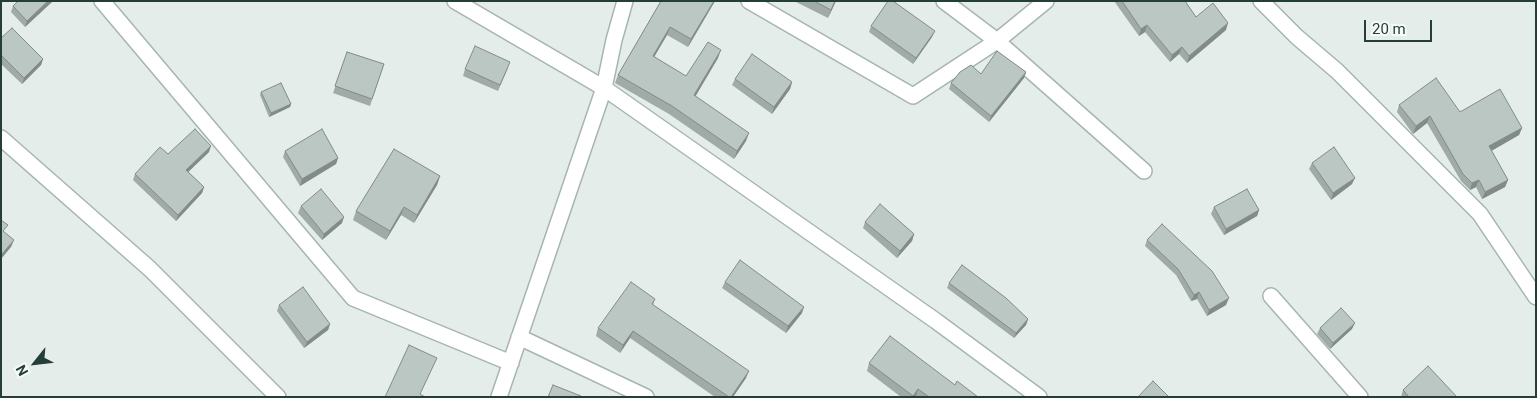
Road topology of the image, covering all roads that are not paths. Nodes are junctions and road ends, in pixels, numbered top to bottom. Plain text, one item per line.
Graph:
1 (102, 1) edge
2 (456, 1) edge
3 (624, 1) edge
4 (750, 1) edge
5 (944, 1) edge
6 (1046, 1) edge
7 (1261, 1) edge
8 (997, 41) junction
9 (604, 88) junction
10 (1, 138) edge
11 (1144, 171) dead end
12 (1271, 296) dead end
13 (1536, 297) edge
14 (519, 337) junction
15 (511, 363) junction
16 (278, 397) edge
17 (499, 397) edge
18 (646, 397) edge
19 (1039, 397) edge
20 (1360, 397) edge

1 - 15 street
2 - 9 street
3 - 9 street
4 - 8 street
5 - 8 street
6 - 8 street
7 - 13 street
8 - 11 street
9 - 14 street
9 - 19 street
10 - 16 street
12 - 20 street
14 - 15 street
14 - 18 street
15 - 17 street

